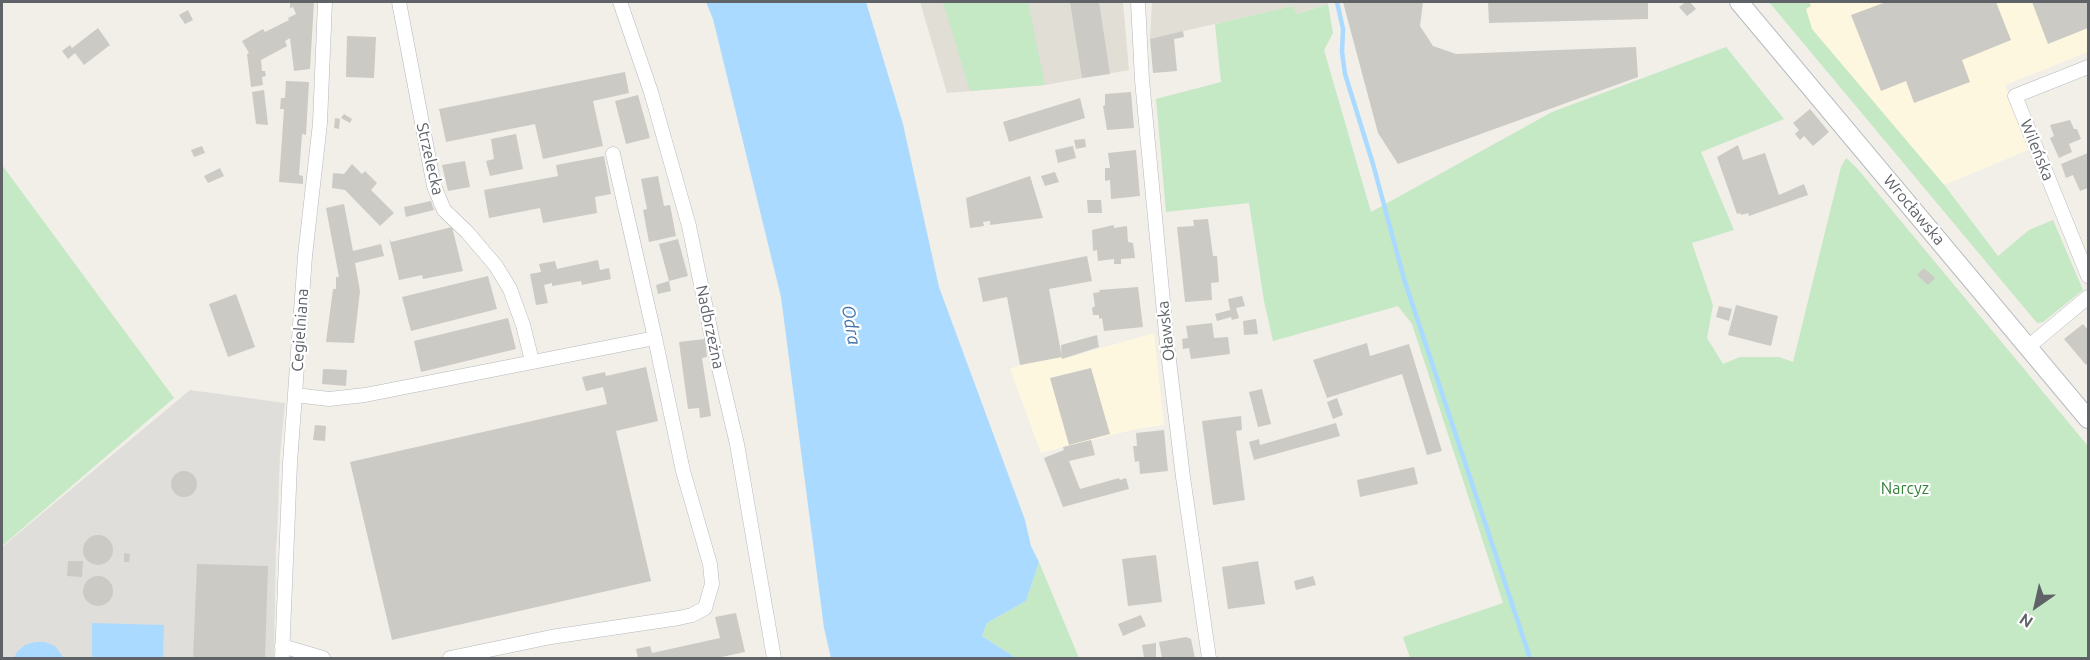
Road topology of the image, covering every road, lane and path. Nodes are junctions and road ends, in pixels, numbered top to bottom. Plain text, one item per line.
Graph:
1 (325, 2) edge
2 (399, 2) edge
3 (620, 2) edge
4 (1138, 2) edge
5 (1739, 2) edge
6 (2088, 67) edge
7 (613, 154) dead end
8 (2088, 276) edge
9 (2088, 297) edge
10 (655, 338) junction
11 (2028, 347) junction
12 (532, 361) junction
13 (295, 395) junction
14 (2088, 419) edge
15 (282, 652) edge
16 (323, 658) edge
17 (451, 658) edge
18 (774, 658) edge
19 (1209, 658) edge

1 - 13 street, Cegielniana
2 - 12 street, Strzelecka
3 - 18 street, Nadbrzeżna
4 - 19 street, Oławska
5 - 11 street, Wrocławska
6 - 8 street, Wileńska
7 - 10 street
9 - 11 street
10 - 12 street
10 - 17 street
11 - 14 street, Wrocławska
12 - 13 street
13 - 15 street, Cegielniana
15 - 16 street

